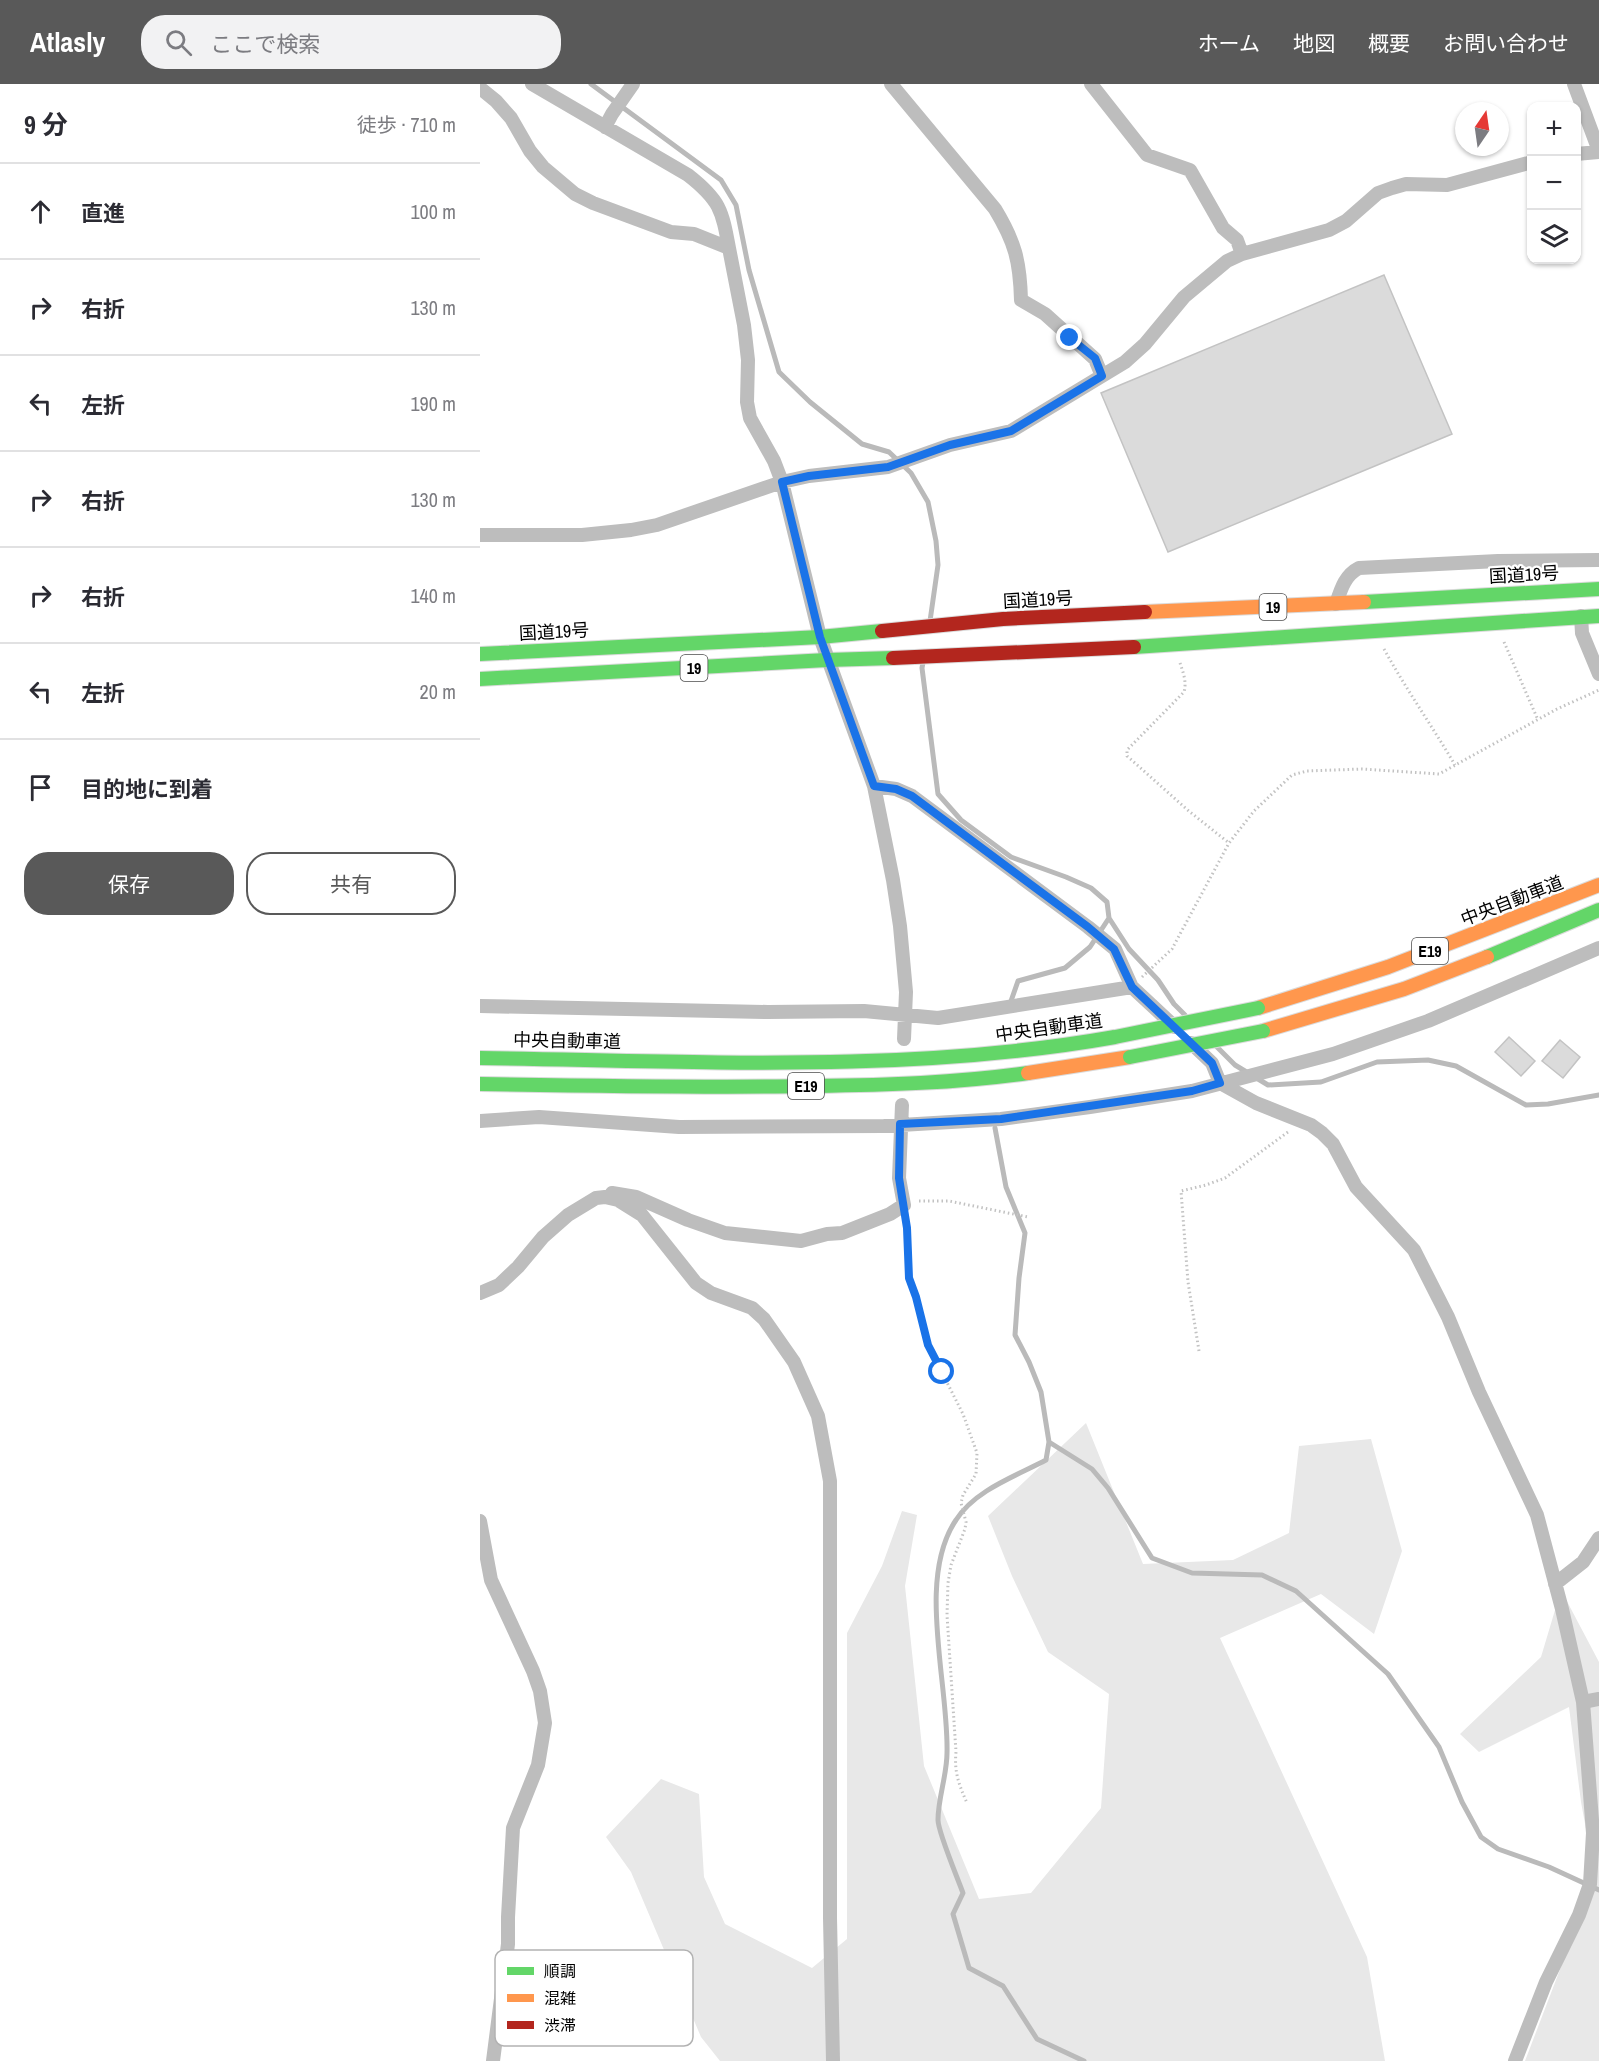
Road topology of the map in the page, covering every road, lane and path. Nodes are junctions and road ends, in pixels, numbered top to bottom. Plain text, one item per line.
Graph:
1 (532, 84) edge
2 (891, 84) edge
3 (1091, 84) edge
4 (1574, 84) edge
5 (630, 87) edge
6 (480, 88) edge
7 (605, 127) junction
8 (1599, 152) edge
9 (1581, 154) edge
10 (1527, 163) edge
11 (729, 248) junction
12 (1242, 254) junction
13 (1102, 376) junction
14 (782, 482) junction
15 (480, 535) edge
16 (1599, 560) edge
17 (1599, 589) edge
18 (1336, 604) junction
19 (1581, 616) junction
20 (1599, 616) edge
21 (1381, 631) junction
22 (820, 637) junction
23 (1503, 642) dead end
24 (1177, 645) junction
25 (480, 654) edge
26 (827, 660) junction
27 (1599, 674) edge
28 (480, 679) edge
29 (1599, 690) edge
30 (1538, 720) junction
31 (1455, 765) junction
32 (874, 786) junction
33 (1229, 843) junction
34 (1599, 885) edge
35 (1599, 910) edge
36 (1599, 948) edge
37 (1135, 984) junction
38 (480, 1006) edge
39 (905, 1016) junction
40 (904, 1039) dead end
41 (480, 1058) edge
42 (1226, 1081) junction
43 (480, 1084) edge
44 (902, 1106) dead end
45 (1298, 1119) junction
46 (480, 1121) edge
47 (900, 1124) junction
48 (605, 1197) junction
49 (904, 1205) junction
50 (1028, 1217) dead end
51 (480, 1293) edge
52 (1199, 1351) dead end
53 (480, 1521) edge
54 (1599, 1538) edge
55 (1555, 1584) junction
56 (1599, 1699) edge
57 (1582, 1702) junction
58 (967, 1803) dead end
59 (507, 1950) edge
60 (495, 2039) edge
61 (492, 2061) edge
62 (833, 2061) edge
63 (1515, 2061) edge

1 - 7 street
2 - 13 street
3 - 12 street
4 - 8 street
5 - 7 street
6 - 11 street
7 - 11 street
8 - 9 street
10 - 12 street
11 - 14 street
12 - 13 street
13 - 14 street
14 - 15 street
14 - 22 street
16 - 18 street
17 - 18 highway, 国道19号 / 19
18 - 22 highway, 国道19号 / 19
19 - 20 highway, 19
19 - 21 highway, 19
19 - 27 street
21 - 24 highway, 19
21 - 31 path
22 - 25 highway, 国道19号 / 19
22 - 26 street
23 - 30 path
24 - 26 highway, 19
24 - 33 path
26 - 28 highway, 19
26 - 32 street
29 - 30 path
30 - 31 path
31 - 33 path
32 - 37 street
32 - 39 street
33 - 37 path
34 - 41 highway, 中央自動車道 / E19, bridge
35 - 43 highway, E19, bridge
36 - 42 street
37 - 39 street
37 - 42 street
38 - 39 street
39 - 40 street
42 - 45 street
42 - 47 street
44 - 47 street
45 - 52 path
45 - 55 street
46 - 47 street
47 - 49 street
48 - 49 street
48 - 51 street
48 - 62 street
49 - 50 path
49 - 58 path
53 - 59 street
54 - 55 street
55 - 57 street
56 - 57 street
57 - 63 street
60 - 61 street

